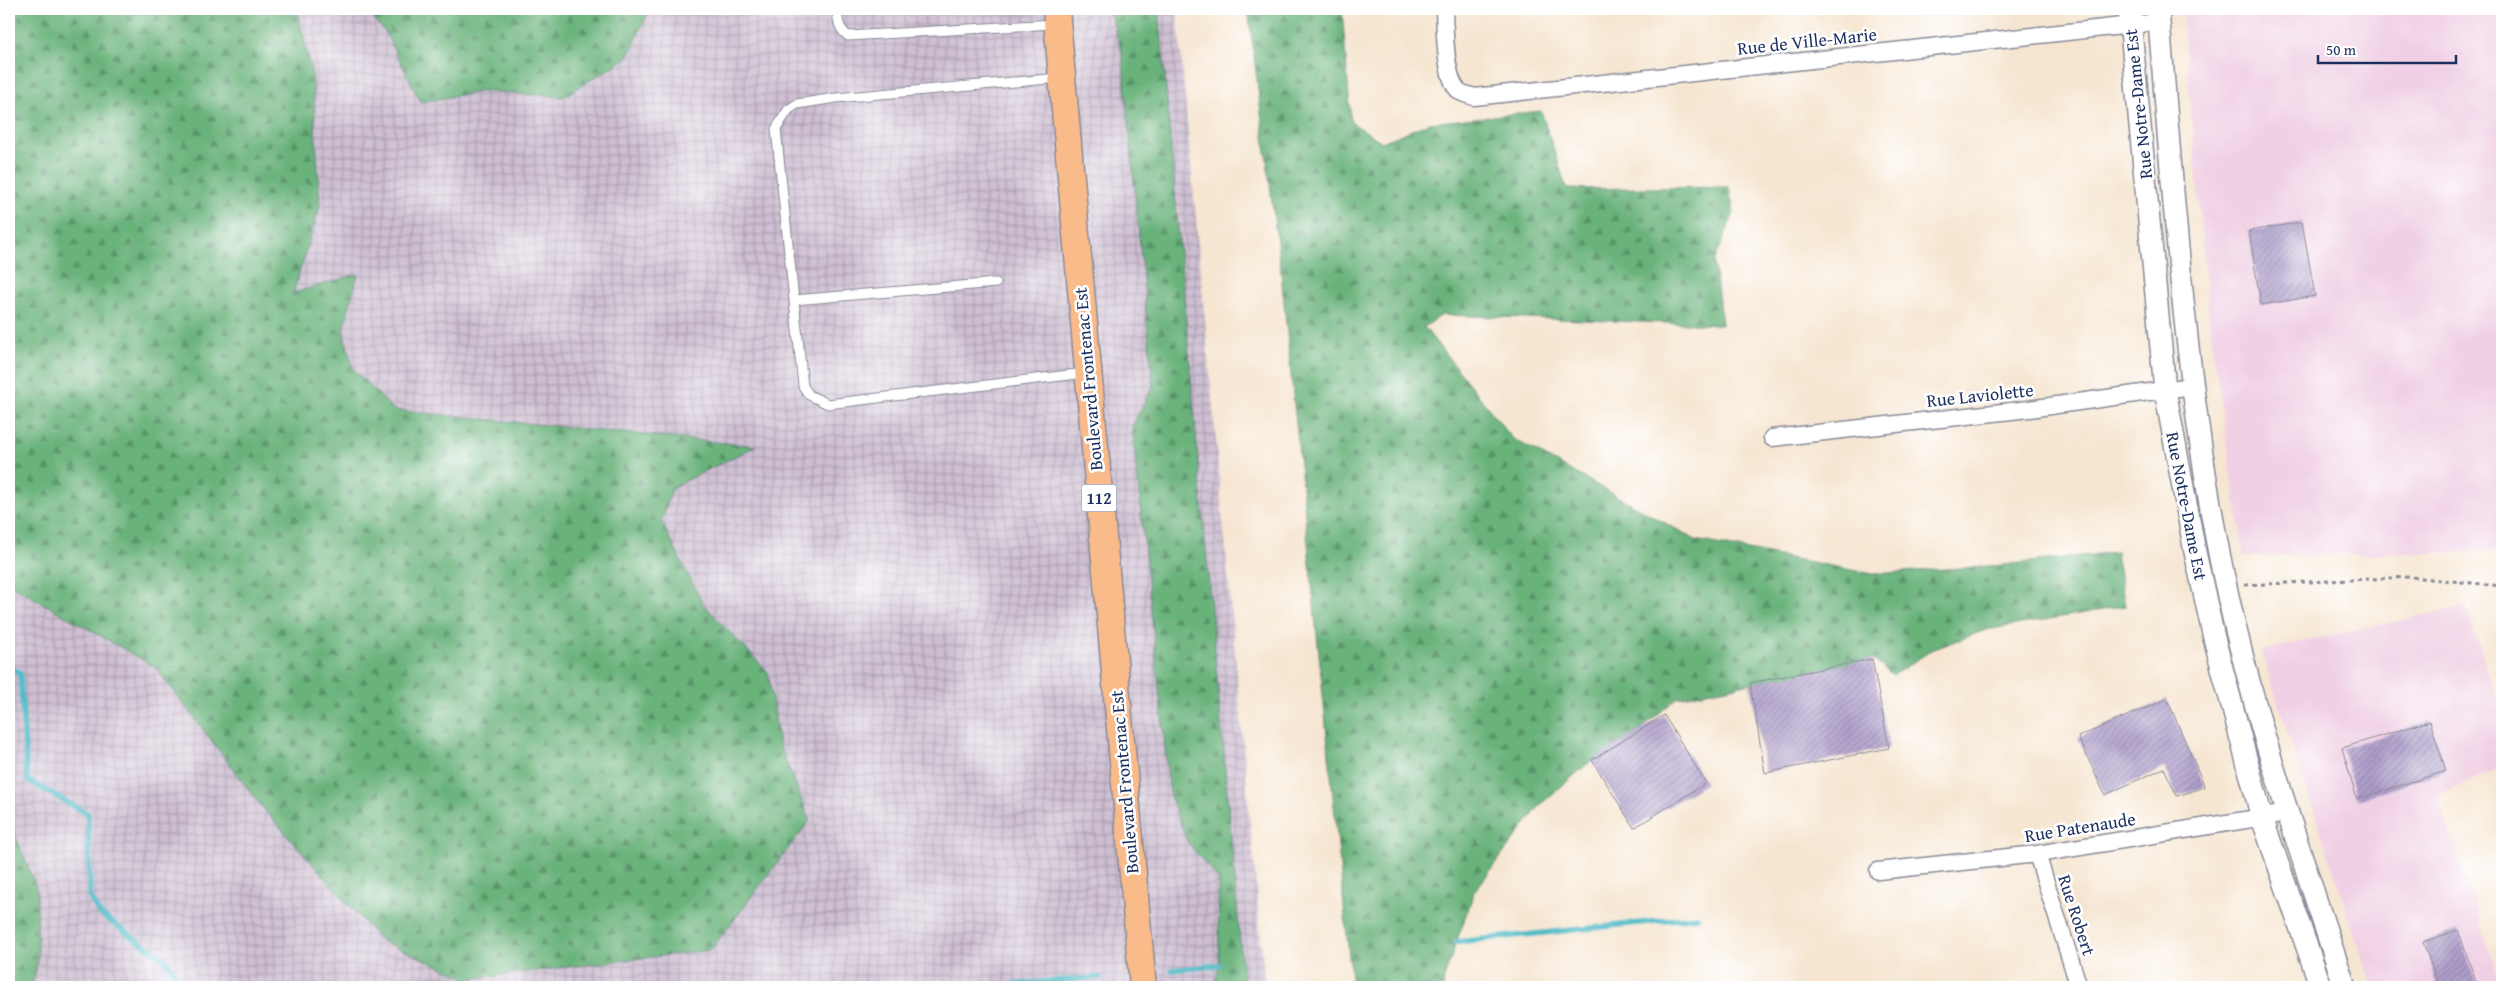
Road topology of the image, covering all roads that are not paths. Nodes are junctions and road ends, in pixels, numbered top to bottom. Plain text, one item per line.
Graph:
1 (837, 9) edge
2 (1444, 9) edge
3 (2159, 15) edge
4 (1056, 16) edge
5 (2129, 17) edge
6 (1062, 78) junction
7 (2166, 251) junction
8 (996, 283) dead end
9 (794, 300) junction
10 (1087, 372) junction
11 (2192, 386) junction
12 (2165, 390) junction
13 (1772, 438) dead end
14 (2288, 813) junction
15 (2262, 818) junction
16 (2036, 854) junction
17 (1878, 872) dead end
18 (1143, 987) edge
19 (2079, 987) edge
20 (2321, 987) edge
21 (2345, 987) edge

1 - 4 lane
2 - 5 street, Rue de Ville-Marie
3 - 5 street, Rue de Ville-Marie
3 - 7 street, Rue Notre-Dame Est
4 - 6 main road, Boulevard Frontenac Est / 112
5 - 7 street, Rue Notre-Dame Est
6 - 9 lane
6 - 10 main road, Boulevard Frontenac Est / 112
7 - 11 street, Rue Notre-Dame Est
7 - 12 street, Rue Notre-Dame Est
8 - 9 lane
9 - 10 lane
10 - 18 main road, Boulevard Frontenac Est / 112
11 - 12 street, Rue Laviolette
11 - 14 street, Rue Notre-Dame Est
12 - 13 street, Rue Laviolette
12 - 15 street, Rue Notre-Dame Est
14 - 15 street, Rue Patenaude
14 - 21 street, Rue Notre-Dame Est
15 - 16 street, Rue Patenaude
15 - 20 street, Rue Notre-Dame Est
16 - 17 street, Rue Patenaude
16 - 19 street, Rue Robert

